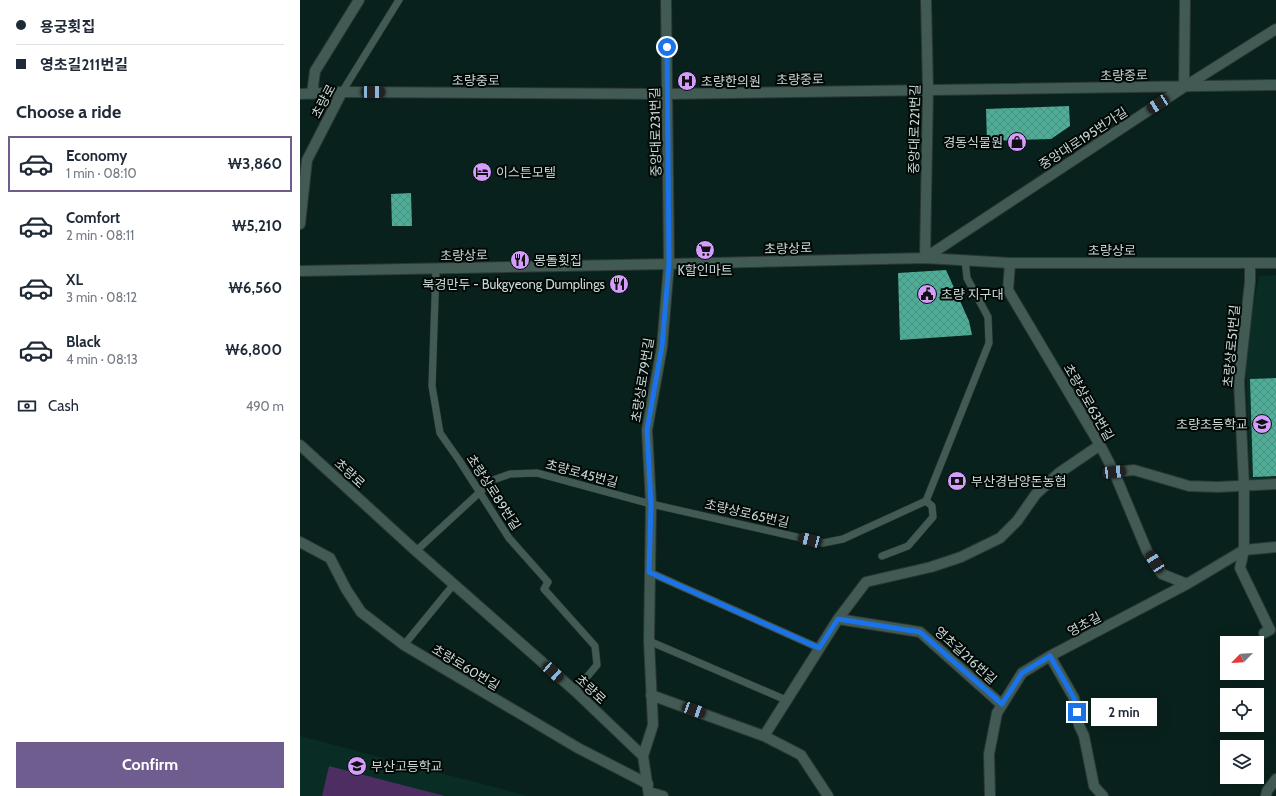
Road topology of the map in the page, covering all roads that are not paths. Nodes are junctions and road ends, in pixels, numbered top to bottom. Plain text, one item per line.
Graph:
1 (359, 0) edge
2 (399, 0) edge
3 (666, 0) edge
4 (926, 0) edge
5 (1185, 0) edge
6 (1276, 29) edge
7 (1276, 85) edge
8 (1184, 87) junction
9 (928, 90) junction
10 (342, 92) junction
11 (300, 94) edge
12 (312, 94) junction
13 (667, 94) junction
14 (300, 224) edge
15 (925, 258) junction
16 (965, 259) junction
17 (1010, 263) junction
18 (1276, 263) edge
19 (669, 264) junction
20 (1250, 264) junction
21 (436, 269) junction
22 (300, 271) edge
23 (300, 445) edge
24 (1100, 445) junction
25 (1114, 472) junction
26 (1276, 484) edge
27 (1244, 486) junction
28 (479, 492) junction
29 (926, 501) junction
30 (651, 504) junction
31 (300, 542) edge
32 (1276, 547) edge
33 (1244, 550) junction
34 (416, 551) junction
35 (882, 556) dead end
36 (649, 572) junction
37 (454, 584) junction
38 (1187, 584) junction
39 (838, 619) junction
40 (1264, 633) dead end
41 (649, 641) junction
42 (404, 645) junction
43 (819, 648) junction
44 (1050, 656) junction
45 (575, 691) junction
46 (651, 695) junction
47 (786, 700) junction
48 (1002, 704) junction
49 (764, 736) junction
50 (643, 756) junction
51 (1276, 779) edge
52 (649, 791) edge
53 (663, 796) edge
54 (828, 796) edge
55 (990, 796) edge
56 (1103, 796) edge
57 (1266, 796) edge

1 - 12 street
2 - 10 lane, 초량로
3 - 13 street, 중앙대로231번길
4 - 9 street, 중앙대로221번길
5 - 8 street
6 - 8 street, 중앙대로195번가길
7 - 8 street, 초량중로
8 - 9 street, 초량중로
8 - 15 street, 중앙대로195번가길
9 - 13 street, 초량중로
9 - 15 street, 중앙대로221번길
10 - 12 street, 초량중로
10 - 13 street, 초량중로
10 - 14 street, 초량로
11 - 12 street, 초량중로
13 - 19 street, 중앙대로231번길
15 - 16 street, 초량상로
15 - 19 street, 초량상로
16 - 17 street, 초량상로
16 - 29 lane
17 - 20 street, 초량상로
17 - 24 street, 초량상로63번길
18 - 20 street, 초량상로
19 - 21 street, 초량상로
19 - 30 street, 초량상로79번길
20 - 27 street, 초량상로51번길
21 - 22 street, 초량상로
21 - 28 lane, 초량상로89번길
23 - 34 street, 초량로
24 - 25 street, 초량상로63번길
24 - 39 street
25 - 27 street
25 - 38 street, 초량상로63번길
26 - 27 street
27 - 33 street, 초량상로51번길
28 - 30 lane, 초량로45번길
28 - 34 lane, 초량로45번길
28 - 45 lane, 초량상로89번길
29 - 30 lane, 초량상로65번길
29 - 35 lane
30 - 36 street, 초량상로79번길
31 - 42 street, 초량로60번길
32 - 33 street, 영초길
33 - 38 street, 영초길
33 - 40 street, 초량상로51번길
34 - 37 street, 초량로
36 - 41 street, 초량상로79번길
36 - 43 lane
37 - 42 lane
37 - 45 street, 초량로
38 - 44 street, 영초길
39 - 43 street
39 - 48 street, 영초길216번길
41 - 46 street, 초량상로79번길
41 - 47 lane
42 - 52 street, 초량로60번길
43 - 47 street
44 - 48 street, 영초길
44 - 56 street
45 - 50 street, 초량로
46 - 49 street
46 - 50 street, 초량상로79번길
47 - 49 street
48 - 55 street, 영초길
49 - 54 street
50 - 52 street
51 - 57 street
52 - 53 street, 초량로60번길

